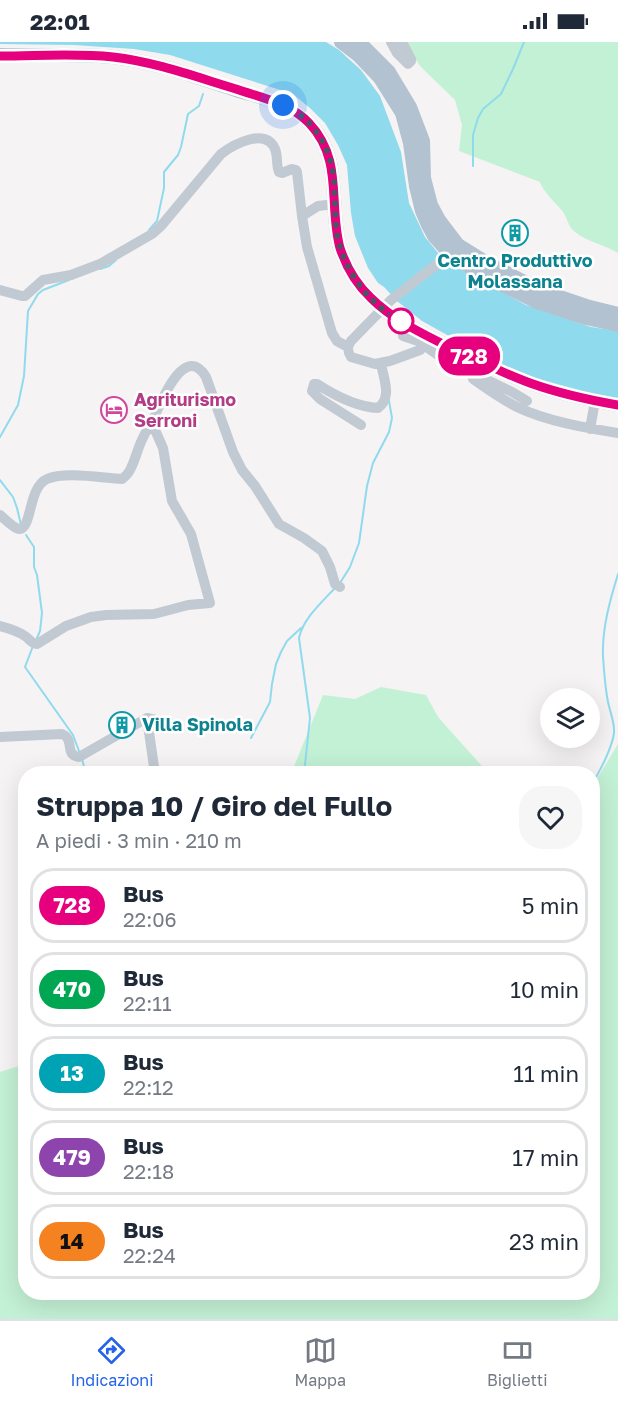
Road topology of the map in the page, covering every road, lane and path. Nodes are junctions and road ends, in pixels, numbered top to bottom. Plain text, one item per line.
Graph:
1 (341, 42) edge
2 (359, 42) edge
3 (391, 42) edge
4 (402, 42) edge
5 (0, 56) edge
6 (334, 204) junction
7 (302, 216) junction
8 (449, 255) junction
9 (0, 290) edge
10 (387, 304) junction
11 (618, 314) edge
12 (618, 325) edge
13 (403, 336) dead end
14 (428, 342) junction
15 (348, 347) junction
16 (381, 363) junction
17 (468, 368) junction
18 (596, 401) junction
19 (523, 404) junction
20 (618, 405) edge
21 (151, 421) junction
22 (361, 425) dead end
23 (591, 429) junction
24 (618, 434) edge
25 (0, 515) edge
26 (337, 585) dead end
27 (0, 626) edge
28 (147, 718) junction
29 (169, 723) dead end
30 (0, 737) edge
31 (153, 766) edge

1 - 8 main road
2 - 11 main road
3 - 4 street
5 - 6 main road
6 - 7 street
6 - 10 main road
7 - 9 street
7 - 15 street
8 - 10 street
8 - 12 main road
10 - 14 main road
10 - 15 street
13 - 14 street
14 - 16 street
14 - 17 main road
15 - 16 street
16 - 22 street
17 - 18 main road
17 - 19 street
17 - 19 street
18 - 20 main road
18 - 23 street
19 - 23 street
21 - 25 street
21 - 26 street
21 - 27 street
23 - 24 street
28 - 29 street
28 - 30 street
28 - 31 street

